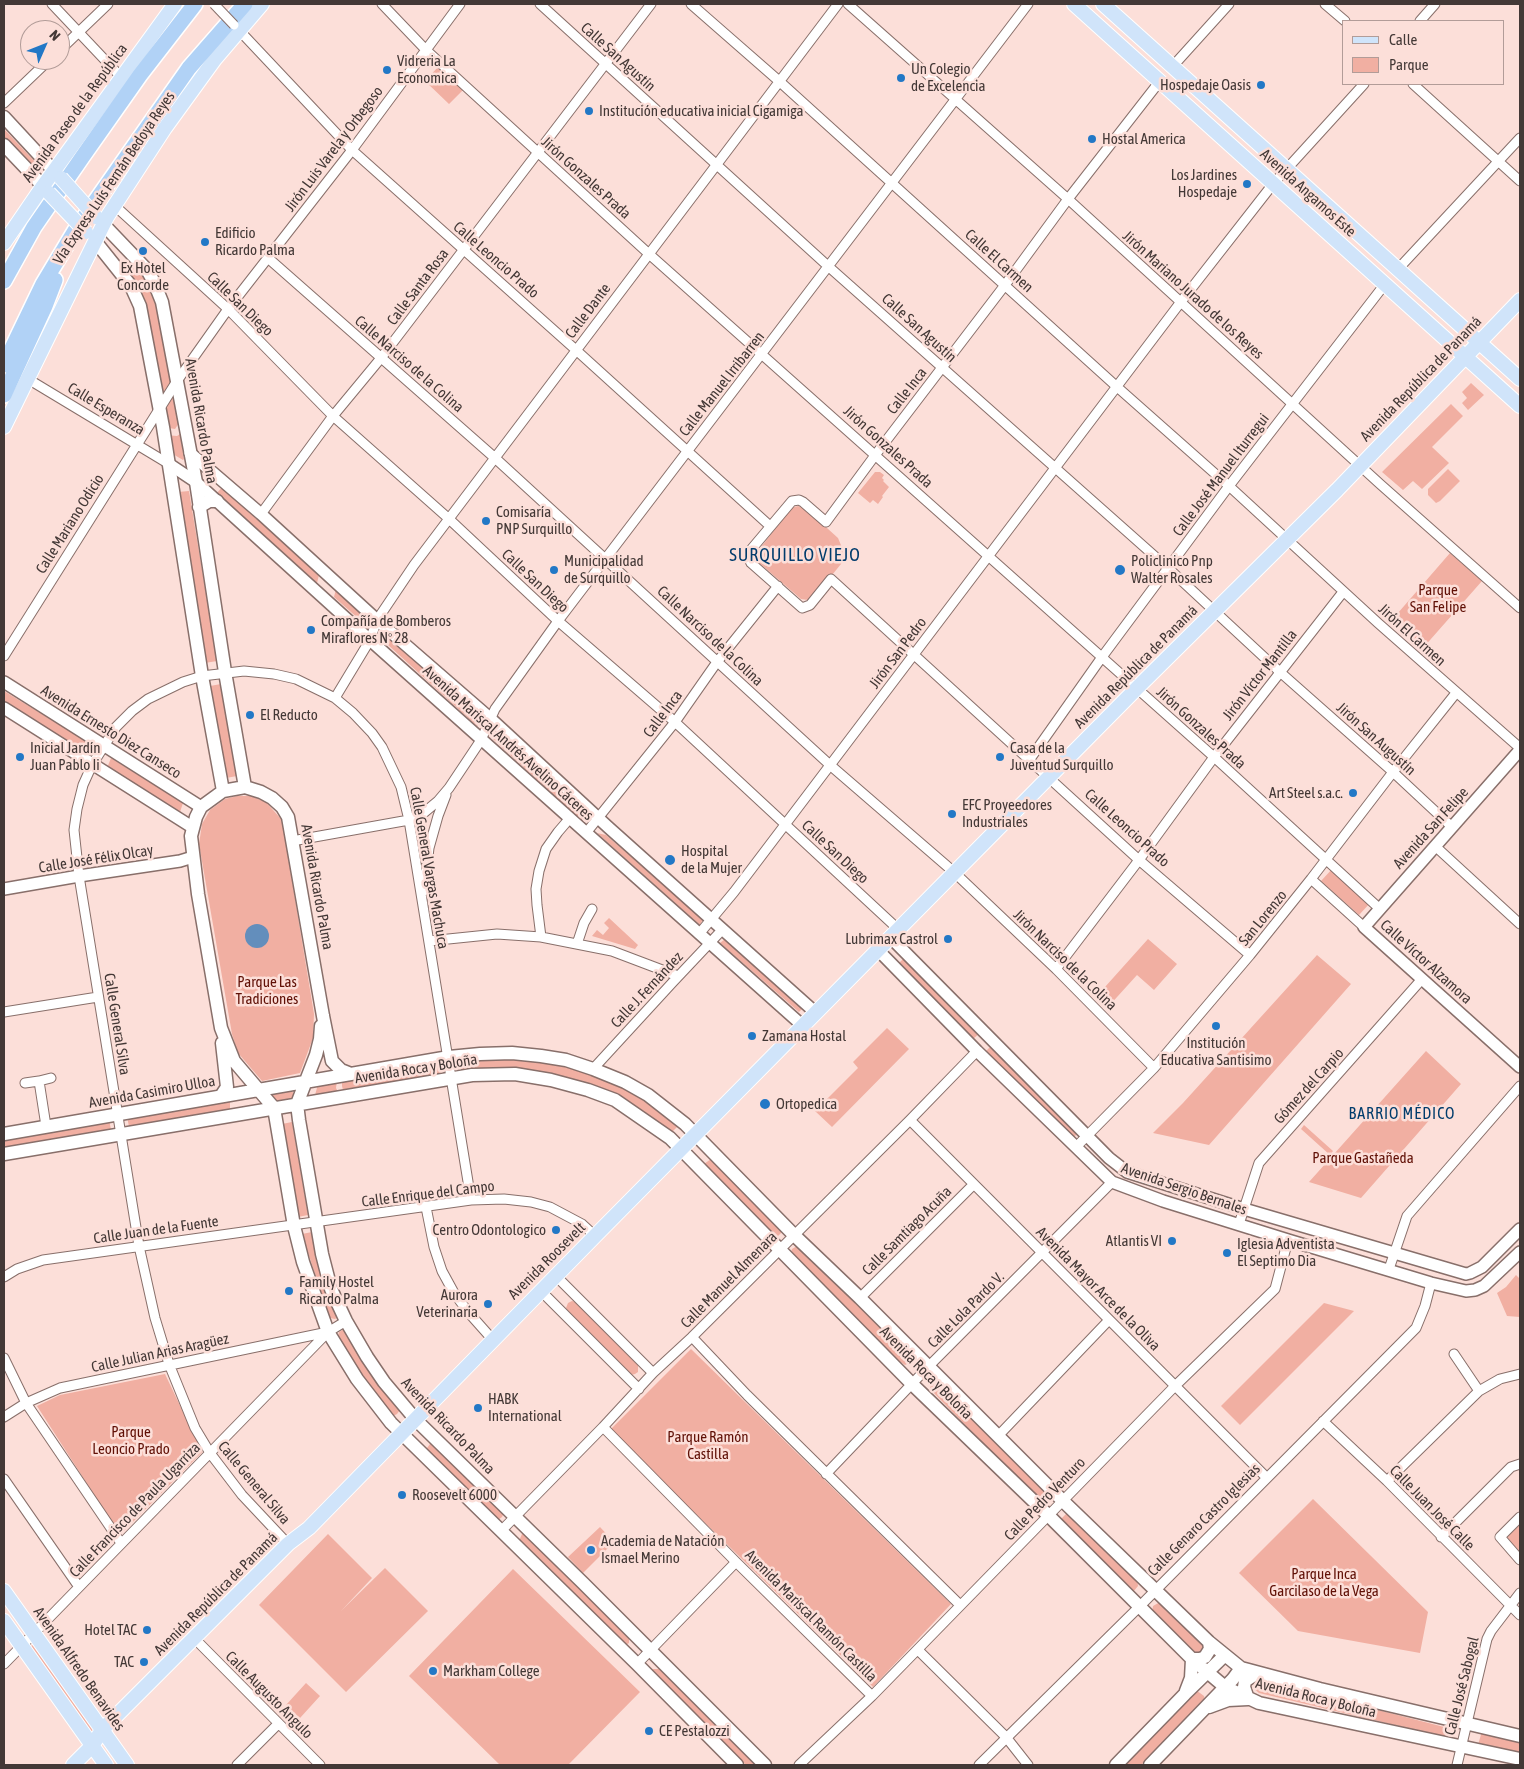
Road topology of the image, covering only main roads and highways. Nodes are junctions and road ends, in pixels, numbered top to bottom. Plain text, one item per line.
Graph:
1 (175, 4) edge
2 (195, 4) edge
3 (246, 4) edge
4 (262, 4) edge
5 (1074, 4) edge
6 (1103, 4) edge
7 (4, 118) edge
8 (4, 145) edge
9 (58, 174) junction
10 (46, 189) junction
11 (100, 220) junction
12 (34, 227) junction
13 (90, 237) junction
14 (4, 243) edge
15 (65, 246) junction
16 (131, 254) junction
17 (4, 262) edge
18 (117, 268) junction
19 (4, 281) edge
20 (1520, 300) edge
21 (168, 330) junction
22 (146, 333) junction
23 (1480, 342) junction
24 (1466, 357) junction
25 (4, 365) edge
26 (1520, 379) edge
27 (4, 395) edge
28 (1520, 406) edge
29 (184, 424) junction
30 (163, 426) junction
31 (4, 427) edge
32 (217, 501) road end
33 (199, 507) junction
34 (245, 787) junction
35 (223, 791) junction
36 (816, 1013) joint
37 (322, 1016) junction
38 (221, 1028) junction
39 (348, 1074) junction
40 (307, 1081) junction
41 (258, 1090) junction
42 (223, 1096) junction
43 (349, 1096) junction
44 (297, 1104) junction
45 (274, 1108) junction
46 (228, 1116) junction
47 (4, 1134) edge
48 (696, 1135) junction
49 (681, 1150) junction
50 (4, 1154) edge
51 (416, 1420) junction
52 (402, 1434) junction
53 (304, 1534) junction
54 (4, 1590) edge
55 (4, 1621) edge
56 (1209, 1642) junction
57 (1224, 1656) junction
58 (1192, 1658) junction
59 (1240, 1668) junction
60 (1208, 1672) junction
61 (1257, 1673) junction
62 (1225, 1687) junction
63 (1189, 1690) junction
64 (1248, 1699) junction
65 (1207, 1706) junction
66 (104, 1733) junction
67 (1520, 1736) edge
68 (92, 1746) junction
69 (1520, 1759) edge
70 (73, 1765) edge
71 (106, 1765) edge
72 (127, 1765) edge
73 (737, 1765) edge
74 (765, 1765) edge
75 (1116, 1765) edge
76 (1150, 1765) edge

1 - 9 main road, Avenida Paseo de la República
2 - 12 highway
3 - 15 highway, Vía Expresa Luis Fernán Bedoya Reyes
4 - 11 main road
5 - 24 main road, Avenida Angamos Este
6 - 23 main road, Avenida Angamos Este
7 - 9 main road, Avenida Ricardo Palma
8 - 10 main road
9 - 10 main road, Avenida Paseo de la República
9 - 11 main road, Avenida Ricardo Palma, bridge
10 - 13 main road, bridge
10 - 14 main road, Avenida Paseo de la República
11 - 13 main road
11 - 16 main road, Avenida Ricardo Palma
12 - 17 highway
12 - 19 highway
13 - 18 main road
13 - 31 main road
15 - 25 highway, Vía Expresa Luis Fernán Bedoya Reyes
15 - 27 highway
16 - 18 main road
16 - 21 main road, Avenida Ricardo Palma
18 - 22 main road
20 - 23 main road, Avenida República de Panamá
21 - 22 main road
21 - 29 main road, Avenida Ricardo Palma
22 - 30 main road
23 - 24 main road, Avenida República de Panamá
23 - 26 main road, Avenida Angamos Este
24 - 28 main road, Avenida Angamos Este
24 - 36 main road, Avenida República de Panamá
29 - 30 main road
29 - 33 main road, Avenida Ricardo Palma
30 - 35 main road
32 - 33 main road
33 - 34 main road, Avenida Ricardo Palma
34 - 35 main road
34 - 37 main road, Avenida Ricardo Palma
35 - 38 main road
36 - 48 main road, Avenida Roosevelt
37 - 39 main road, Avenida Ricardo Palma
37 - 40 main road, Avenida Ricardo Palma
38 - 41 main road
38 - 42 main road
39 - 40 main road, Avenida Roca y Boloña
39 - 43 main road
39 - 48 main road, Avenida Roca y Boloña
40 - 41 main road, Avenida Casimiro Ulloa
40 - 44 main road, Avenida Ricardo Palma
41 - 42 main road, Avenida Casimiro Ulloa
41 - 45 main road
42 - 46 main road
42 - 47 main road, Avenida Casimiro Ulloa
43 - 44 main road, Avenida Roca y Boloña
43 - 49 main road, Avenida Roca y Boloña
44 - 45 main road
44 - 51 main road, Avenida Ricardo Palma
45 - 46 main road
45 - 52 main road
46 - 50 main road
48 - 49 main road, Avenida Roosevelt
48 - 56 main road, Avenida Roca y Boloña
49 - 51 main road, Avenida Roosevelt
49 - 58 main road, Avenida Roca y Boloña
51 - 52 main road, Avenida Roosevelt
51 - 74 main road, Avenida Ricardo Palma
52 - 53 main road, Avenida Roosevelt
52 - 73 main road
53 - 66 main road, Avenida República de Panamá
53 - 66 main road, Avenida República de Panamá
54 - 66 main road, Avenida Alfredo Benavides
55 - 68 main road
56 - 57 main road, Avenida Roca y Boloña
56 - 58 main road
57 - 59 main road, Avenida Roca y Boloña
57 - 60 main road
58 - 60 main road, Avenida Roca y Boloña
58 - 63 main road
59 - 61 main road, Avenida Roca y Boloña
59 - 62 main road
60 - 62 main road, Avenida Roca y Boloña
60 - 63 main road
61 - 64 main road
61 - 67 main road, Avenida Roca y Boloña
62 - 64 main road, Avenida Roca y Boloña
62 - 65 main road
63 - 65 main road
63 - 75 main road
64 - 65 main road
64 - 69 main road, Avenida Roca y Boloña
65 - 76 main road
66 - 68 main road, Avenida República de Panamá
66 - 72 main road, Avenida Alfredo Benavides
68 - 70 main road, Avenida República de Panamá
68 - 71 main road

